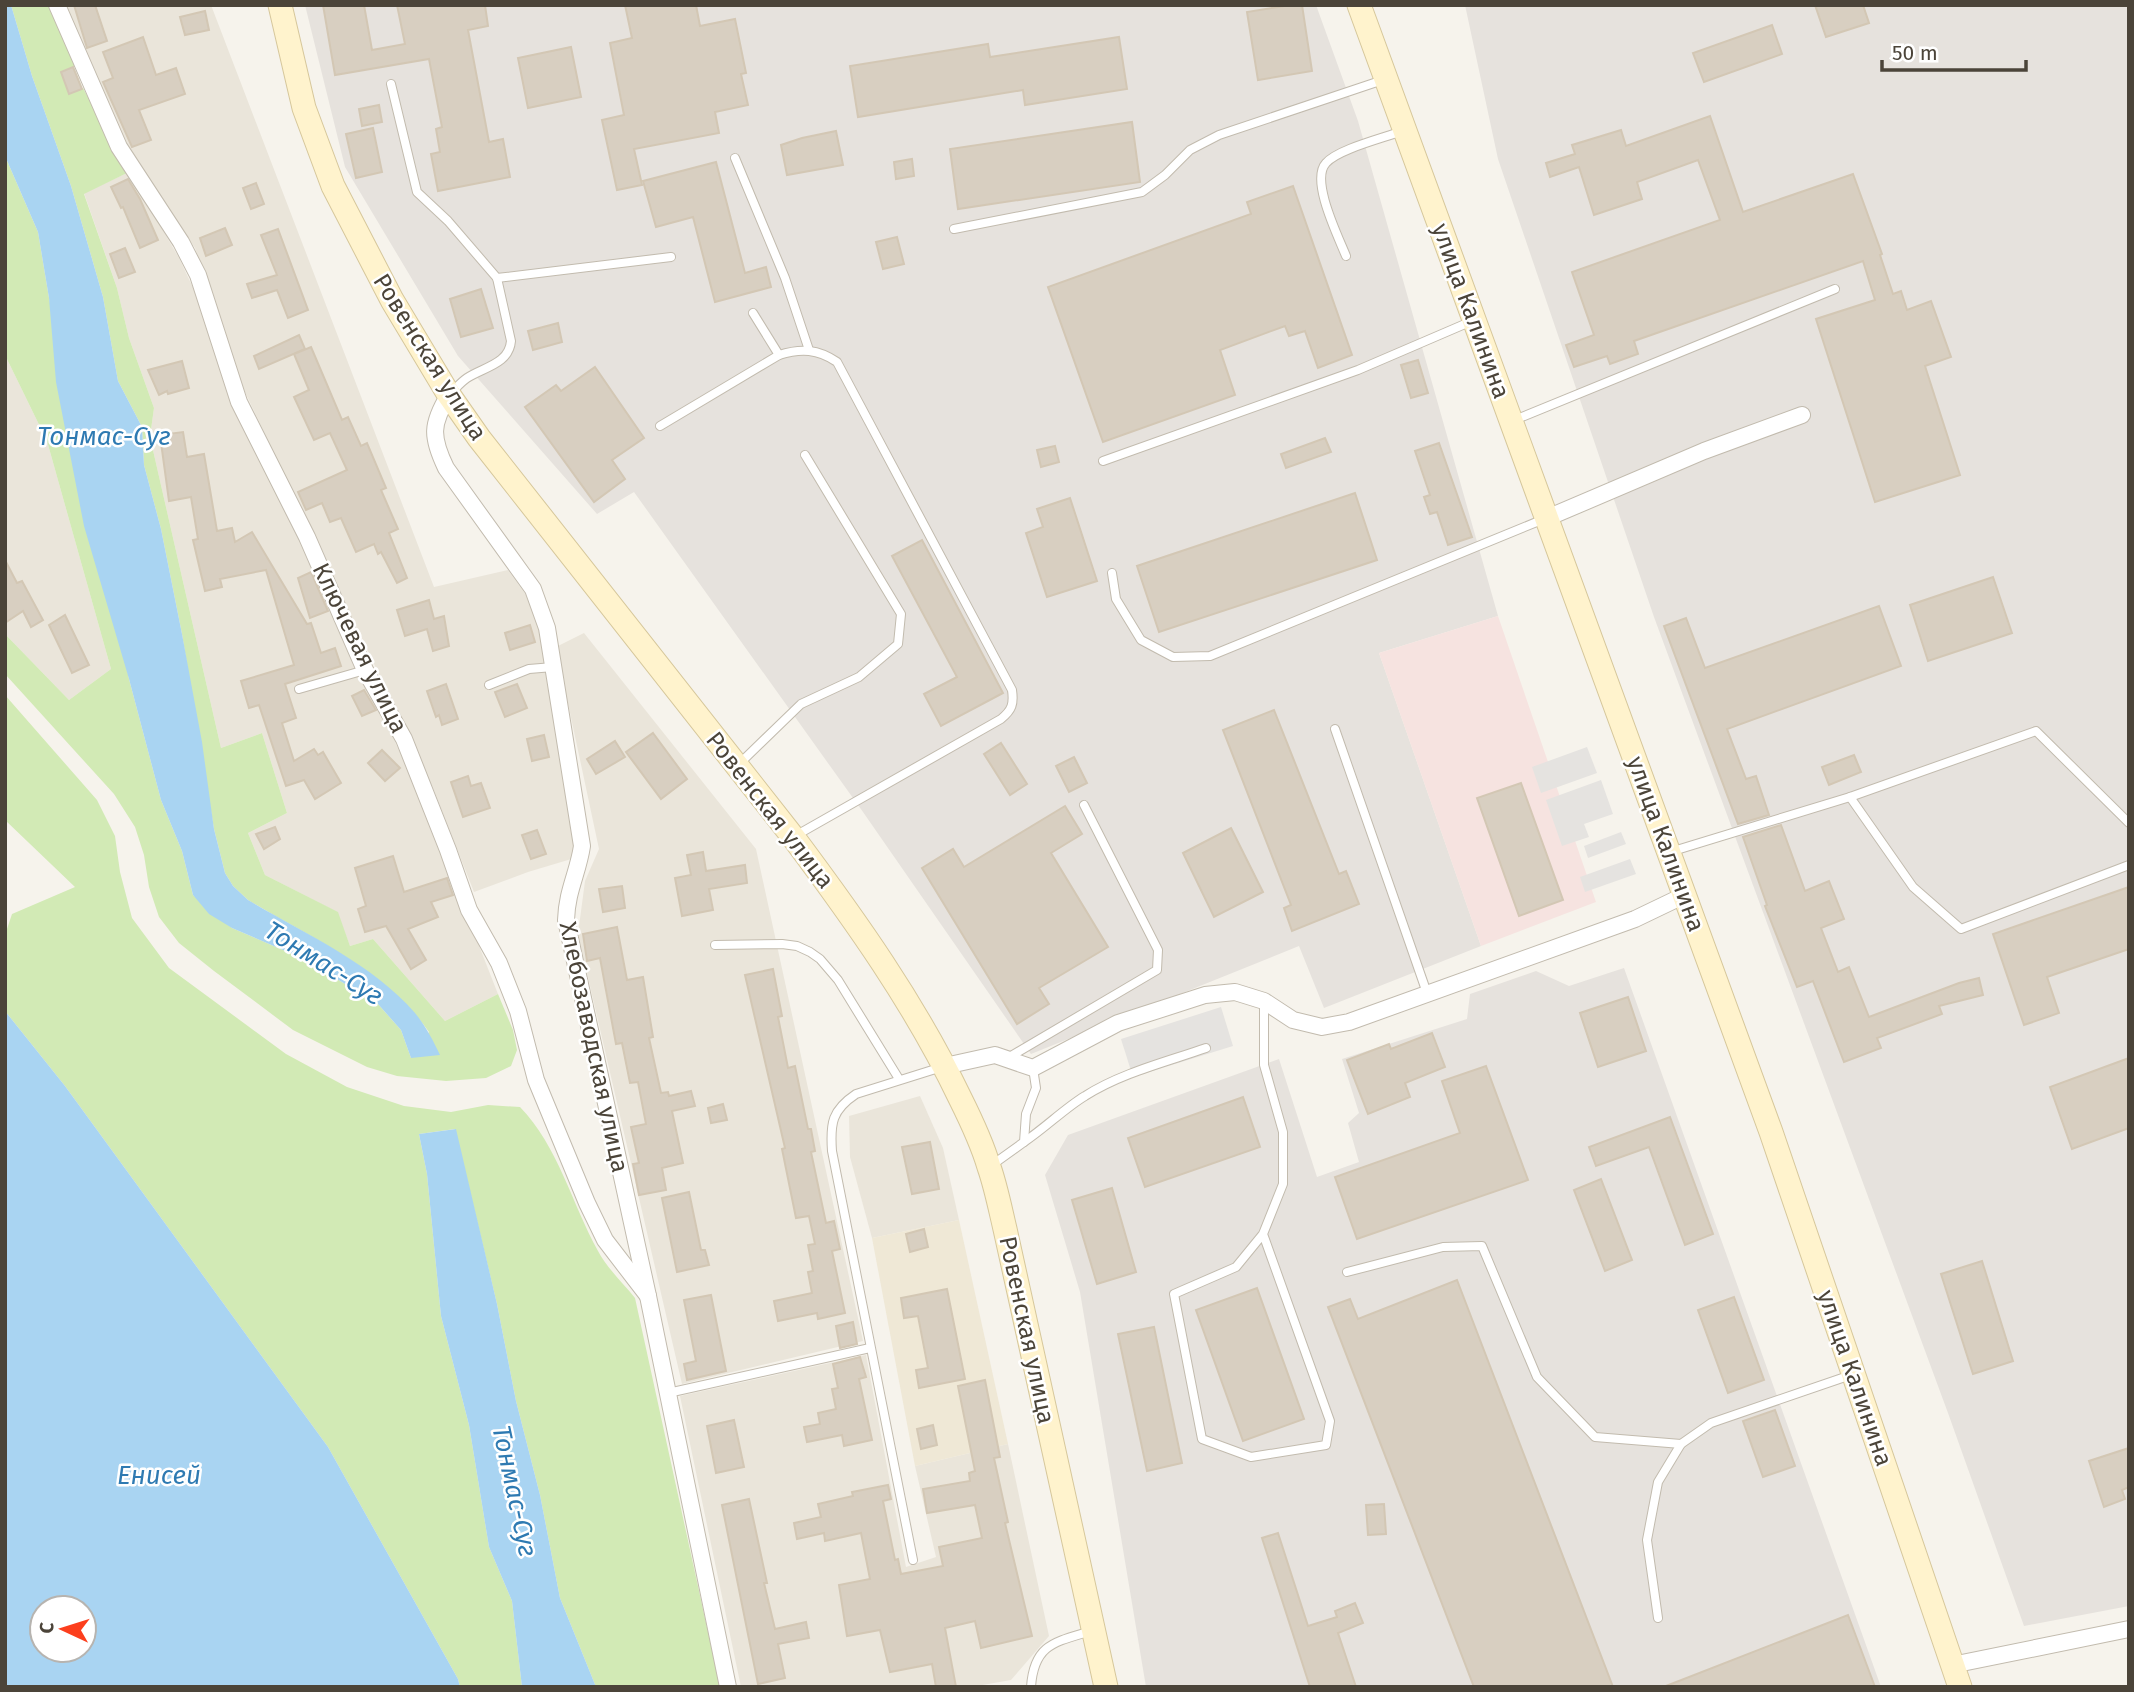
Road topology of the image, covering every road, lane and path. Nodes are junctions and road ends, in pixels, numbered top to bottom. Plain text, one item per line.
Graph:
1 (57, 5) edge
2 (280, 5) edge
3 (1359, 5) edge
4 (1386, 79) junction
5 (391, 85) dead end
6 (1405, 130) junction
7 (735, 159) dead end
8 (954, 229) dead end
9 (1346, 256) dead end
10 (671, 257) dead end
11 (497, 278) junction
12 (1835, 289) dead end
13 (753, 313) dead end
14 (1475, 320) junction
15 (809, 350) junction
16 (779, 355) junction
17 (449, 395) junction
18 (1802, 415) dead end
19 (1512, 421) junction
20 (660, 426) dead end
21 (805, 455) dead end
22 (1103, 461) dead end
23 (1547, 518) junction
24 (1111, 573) dead end
25 (553, 667) junction
26 (365, 670) junction
27 (489, 684) dead end
28 (299, 689) dead end
29 (1335, 729) dead end
30 (737, 766) junction
31 (1850, 797) junction
32 (1084, 805) dead end
33 (2129, 822) edge
34 (793, 837) junction
35 (1670, 852) junction
36 (2129, 865) edge
37 (1685, 895) junction
38 (715, 944) dead end
39 (1427, 993) junction
40 (1264, 1001) junction
41 (1206, 1048) dead end
42 (1006, 1059) junction
43 (945, 1066) junction
44 (1032, 1068) junction
45 (898, 1079) junction
46 (1024, 1142) junction
47 (990, 1167) junction
48 (1263, 1234) junction
49 (1347, 1272) dead end
50 (648, 1296) junction
51 (870, 1348) junction
52 (1854, 1374) junction
53 (667, 1393) junction
54 (1681, 1444) junction
55 (913, 1560) dead end
56 (1658, 1618) dead end
57 (2129, 1629) edge
58 (1094, 1630) junction
59 (1956, 1676) edge
60 (728, 1687) edge
61 (1031, 1687) edge
62 (1106, 1687) edge

1 - 26 street, Ключевая улица
2 - 17 main road, Ровенская улица
3 - 4 main road, улица Калинина
4 - 6 main road, улица Калинина
4 - 8 lane
5 - 11 lane
6 - 9 lane
6 - 14 main road, улица Калинина
7 - 15 lane
10 - 11 lane
11 - 17 lane
12 - 19 lane
13 - 16 lane
14 - 19 main road, улица Калинина
14 - 22 lane
15 - 16 lane
15 - 34 lane
16 - 20 lane
17 - 25 street, Хлебозаводская улица
17 - 30 main road, Ровенская улица
18 - 23 street
19 - 23 main road, улица Калинина
21 - 30 lane
23 - 24 lane
23 - 35 main road, улица Калинина
25 - 27 lane
25 - 50 street, Хлебозаводская улица
26 - 28 lane
26 - 50 street, Ключевая улица
29 - 39 lane
30 - 34 main road, Ровенская улица
31 - 33 lane
31 - 35 lane
31 - 36 lane
32 - 42 lane
34 - 43 main road, Ровенская улица
35 - 37 main road, улица Калинина
37 - 39 street
37 - 52 main road, улица Калинина
38 - 45 lane
39 - 40 street
40 - 44 street
40 - 48 lane
41 - 46 lane
42 - 43 street
42 - 44 street
43 - 45 lane
43 - 47 main road, Ровенская улица
44 - 46 lane
45 - 51 lane
46 - 47 lane
47 - 58 main road, Ровенская улица
48 - 48 lane
49 - 54 lane
50 - 53 street, Хлебозаводская улица
51 - 53 lane
51 - 55 lane
52 - 54 lane
52 - 59 main road, улица Калинина
53 - 60 street, Хлебозаводская улица
54 - 56 lane
57 - 59 street
58 - 61 lane
58 - 62 main road, Ровенская улица

